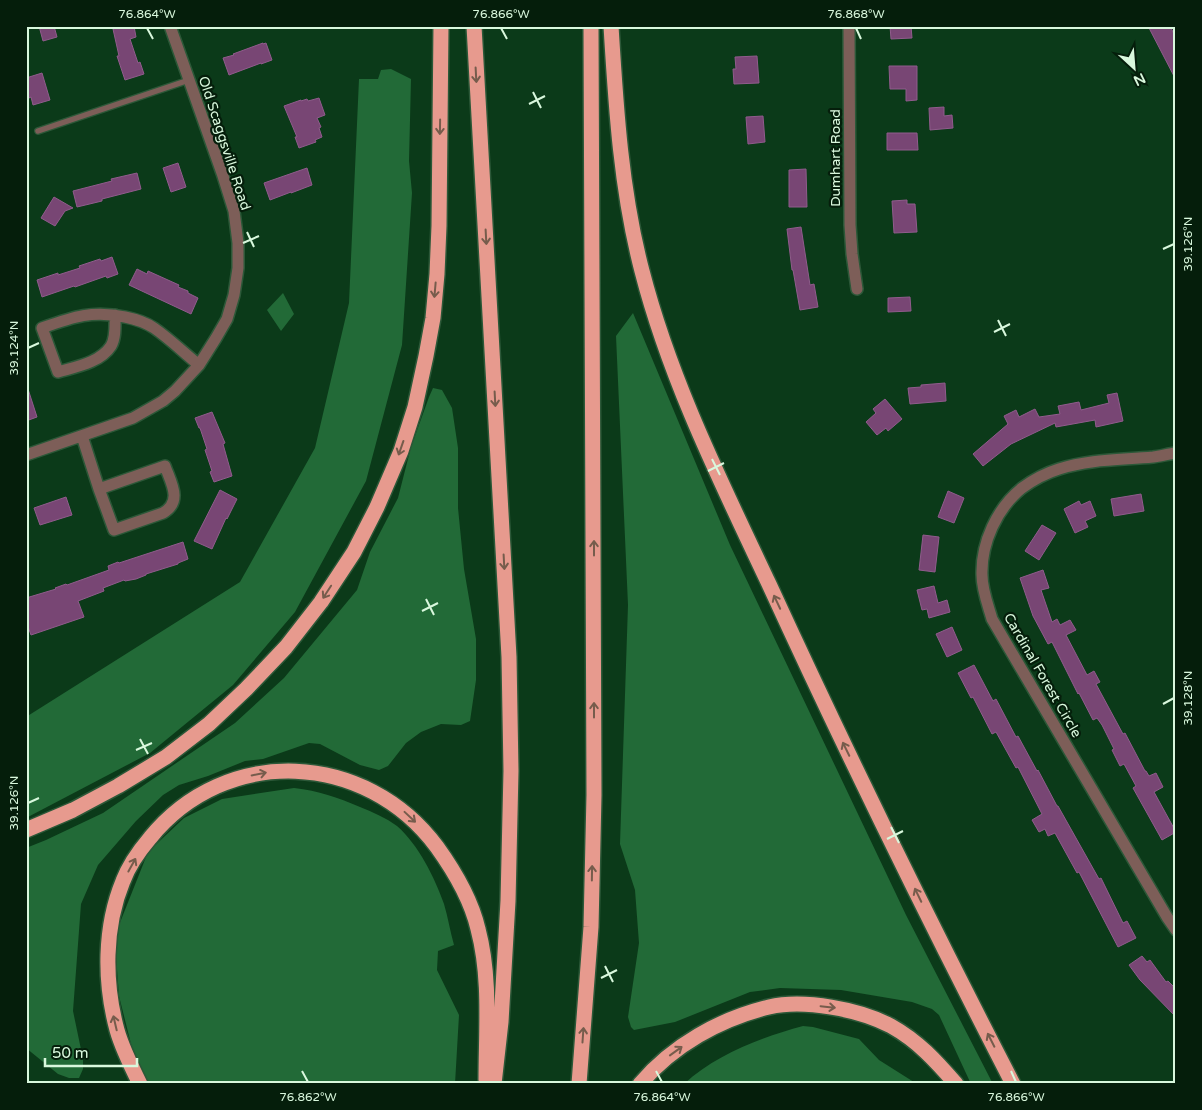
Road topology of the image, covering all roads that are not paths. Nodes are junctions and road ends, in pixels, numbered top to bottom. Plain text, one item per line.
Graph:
1 (170, 26) edge
2 (441, 26) edge
3 (474, 26) edge
4 (591, 26) edge
5 (611, 26) edge
6 (849, 26) edge
7 (189, 80) junction
8 (38, 132) dead end
9 (857, 289) dead end
10 (115, 315) junction
11 (199, 365) junction
12 (82, 436) junction
13 (1176, 452) edge
14 (26, 455) edge
15 (100, 489) junction
16 (26, 830) edge
17 (1176, 930) edge
18 (140, 1084) edge
19 (486, 1084) edge
20 (494, 1084) edge
21 (579, 1084) edge
22 (640, 1084) edge
23 (956, 1084) edge
24 (1013, 1084) edge

1 - 7 street, Old Scaggsville Road
2 -> 16 highway
3 -> 20 highway
21 -> 4 highway
24 -> 5 highway
6 - 9 street, Dumhart Road
7 - 8 lane
7 - 11 street, Old Scaggsville Road
10 - 10 street
10 - 11 street
11 - 12 street, Old Scaggsville Road
12 - 14 street, Old Scaggsville Road
12 - 15 street
13 - 17 street, Cardinal Forest Circle
15 - 15 street
18 -> 19 highway
22 -> 23 highway

